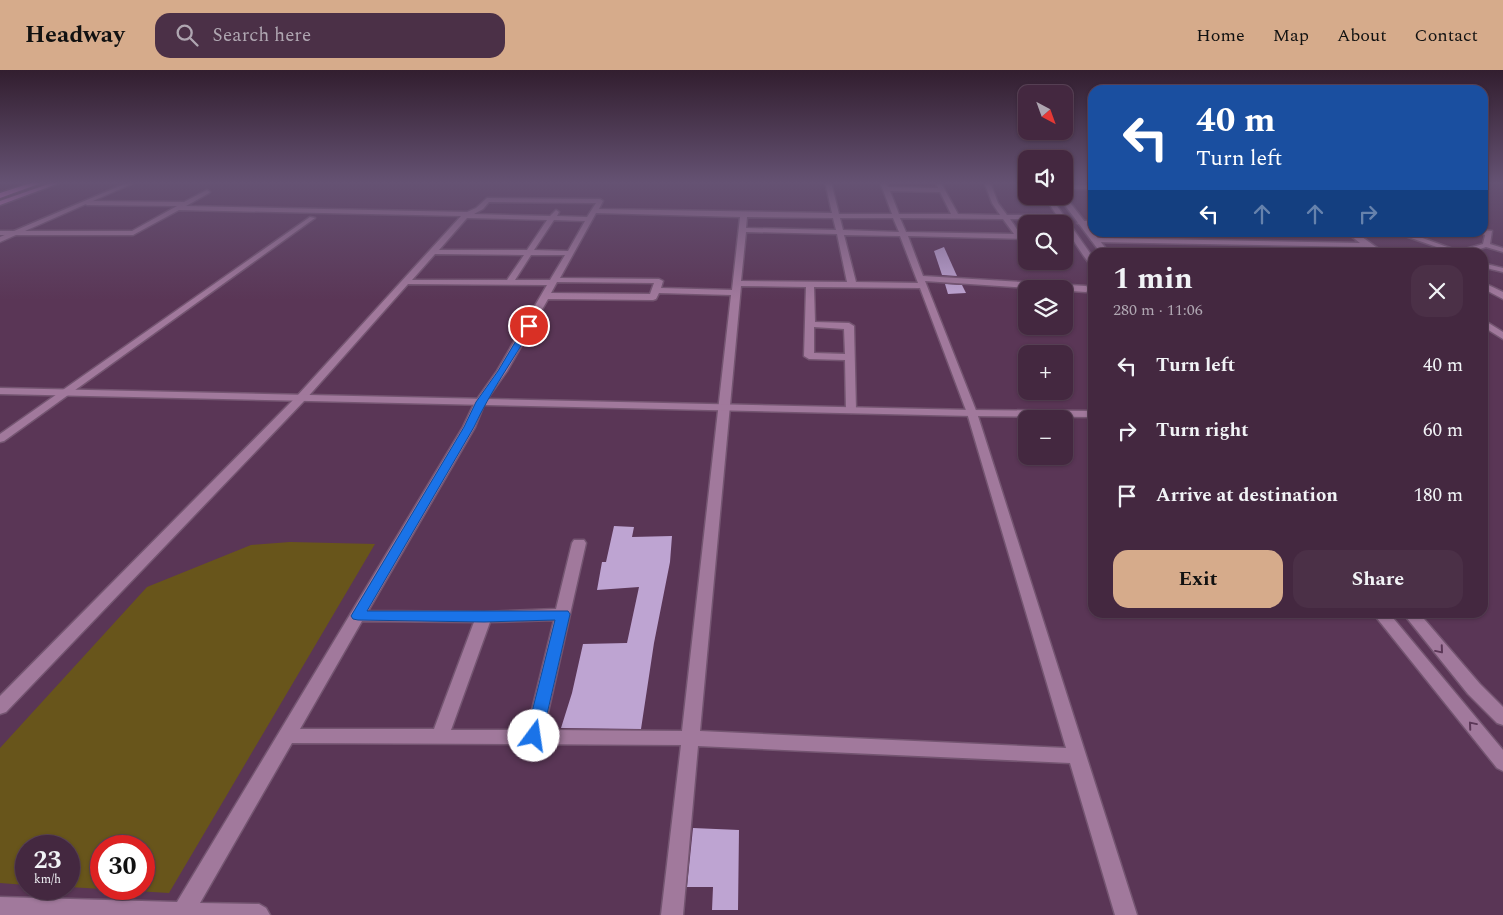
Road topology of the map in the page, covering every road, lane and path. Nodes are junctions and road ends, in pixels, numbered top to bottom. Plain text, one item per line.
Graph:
1 (45, 221) edge
2 (154, 221) edge
3 (307, 221) edge
4 (460, 221) edge
5 (550, 221) edge
6 (587, 221) edge
7 (744, 221) edge
8 (838, 221) edge
9 (898, 221) edge
10 (1010, 221) edge
11 (1081, 223) joint
12 (1088, 223) edge
13 (744, 230) junction
14 (1018, 231) edge
15 (0, 232) edge
16 (21, 232) junction
17 (840, 232) junction
18 (1088, 232) edge
19 (903, 234) junction
20 (1488, 234) edge
21 (1018, 237) edge
22 (1093, 237) edge
23 (1356, 237) edge
24 (1412, 237) edge
25 (1074, 239) edge
26 (0, 240) edge
27 (1095, 240) junction
28 (1155, 241) junction
29 (1206, 242) junction
30 (1258, 243) junction
31 (1311, 244) junction
32 (1367, 244) junction
33 (1486, 245) junction
34 (1101, 248) edge
35 (1161, 248) edge
36 (1212, 248) edge
37 (1265, 248) edge
38 (1317, 248) edge
39 (1373, 248) edge
40 (1445, 248) edge
41 (1477, 248) edge
42 (1503, 250) edge
43 (432, 252) junction
44 (529, 252) junction
45 (570, 253) junction
46 (1088, 256) edge
47 (1488, 266) edge
48 (1503, 270) edge
49 (406, 282) junction
50 (554, 282) junction
51 (922, 282) junction
52 (509, 283) junction
53 (810, 284) junction
54 (852, 284) junction
55 (1488, 287) edge
56 (737, 288) junction
57 (1086, 289) dead end
58 (656, 290) junction
59 (547, 296) junction
60 (1503, 296) edge
61 (810, 324) junction
62 (1488, 326) edge
63 (1503, 336) edge
64 (849, 357) junction
65 (0, 392) edge
66 (64, 393) junction
67 (301, 398) junction
68 (480, 402) junction
69 (726, 408) junction
70 (851, 410) junction
71 (972, 414) junction
72 (1088, 414) edge
73 (0, 439) edge
74 (579, 543) dead end
75 (563, 614) junction
76 (358, 616) junction
77 (484, 617) junction
78 (1384, 618) edge
79 (1414, 618) edge
80 (0, 707) edge
81 (1503, 718) edge
82 (286, 736) junction
83 (440, 736) junction
84 (534, 736) junction
85 (691, 738) junction
86 (1077, 756) junction
87 (1503, 762) edge
88 (0, 907) edge
89 (182, 914) edge
90 (259, 915) edge
91 (672, 915) edge
92 (1126, 915) edge

1 - 16 street
2 - 16 street
3 - 66 street
4 - 43 street
5 - 44 street
6 - 45 street
7 - 13 street
8 - 17 street
9 - 19 street
10 - 14 street
11 - 12 street
11 - 18 street
13 - 17 street
13 - 56 street
15 - 16 street
16 - 26 street
17 - 19 street
17 - 54 street
19 - 21 street
19 - 51 street
20 - 33 street
22 - 27 street
23 - 32 street
24 - 40 street
25 - 46 street
27 - 28 street
27 - 34 street
28 - 29 street
28 - 35 street
29 - 30 street
29 - 36 street
30 - 31 street
30 - 37 street
31 - 32 street
31 - 38 street
32 - 39 street
33 - 41 street
33 - 42 street
43 - 44 street
43 - 49 street
44 - 45 street
44 - 52 street
45 - 50 street
47 - 48 street
49 - 52 street
49 - 67 street
50 - 52 street
50 - 58 street
50 - 59 street
51 - 54 street
51 - 57 street
51 - 71 street
53 - 54 street
53 - 56 street
53 - 61 street
55 - 60 street
56 - 58 street
56 - 69 street
58 - 59 street
59 - 68 street
61 - 64 street
61 - 64 street
62 - 63 street
64 - 70 street
65 - 66 street
66 - 67 street
66 - 73 street
67 - 68 street
67 - 80 street
68 - 69 street
68 - 76 street
69 - 70 street
69 - 85 street
70 - 71 street
71 - 72 street
71 - 86 street
74 - 75 street
75 - 77 street
75 - 84 street
76 - 77 street
76 - 82 street
77 - 83 street
87 -> 78 street
79 -> 81 street
82 - 83 street
82 - 89 street
83 - 84 street
84 - 85 street
85 - 86 street
85 - 91 street
86 - 92 street
88 - 89 street
89 - 90 street

